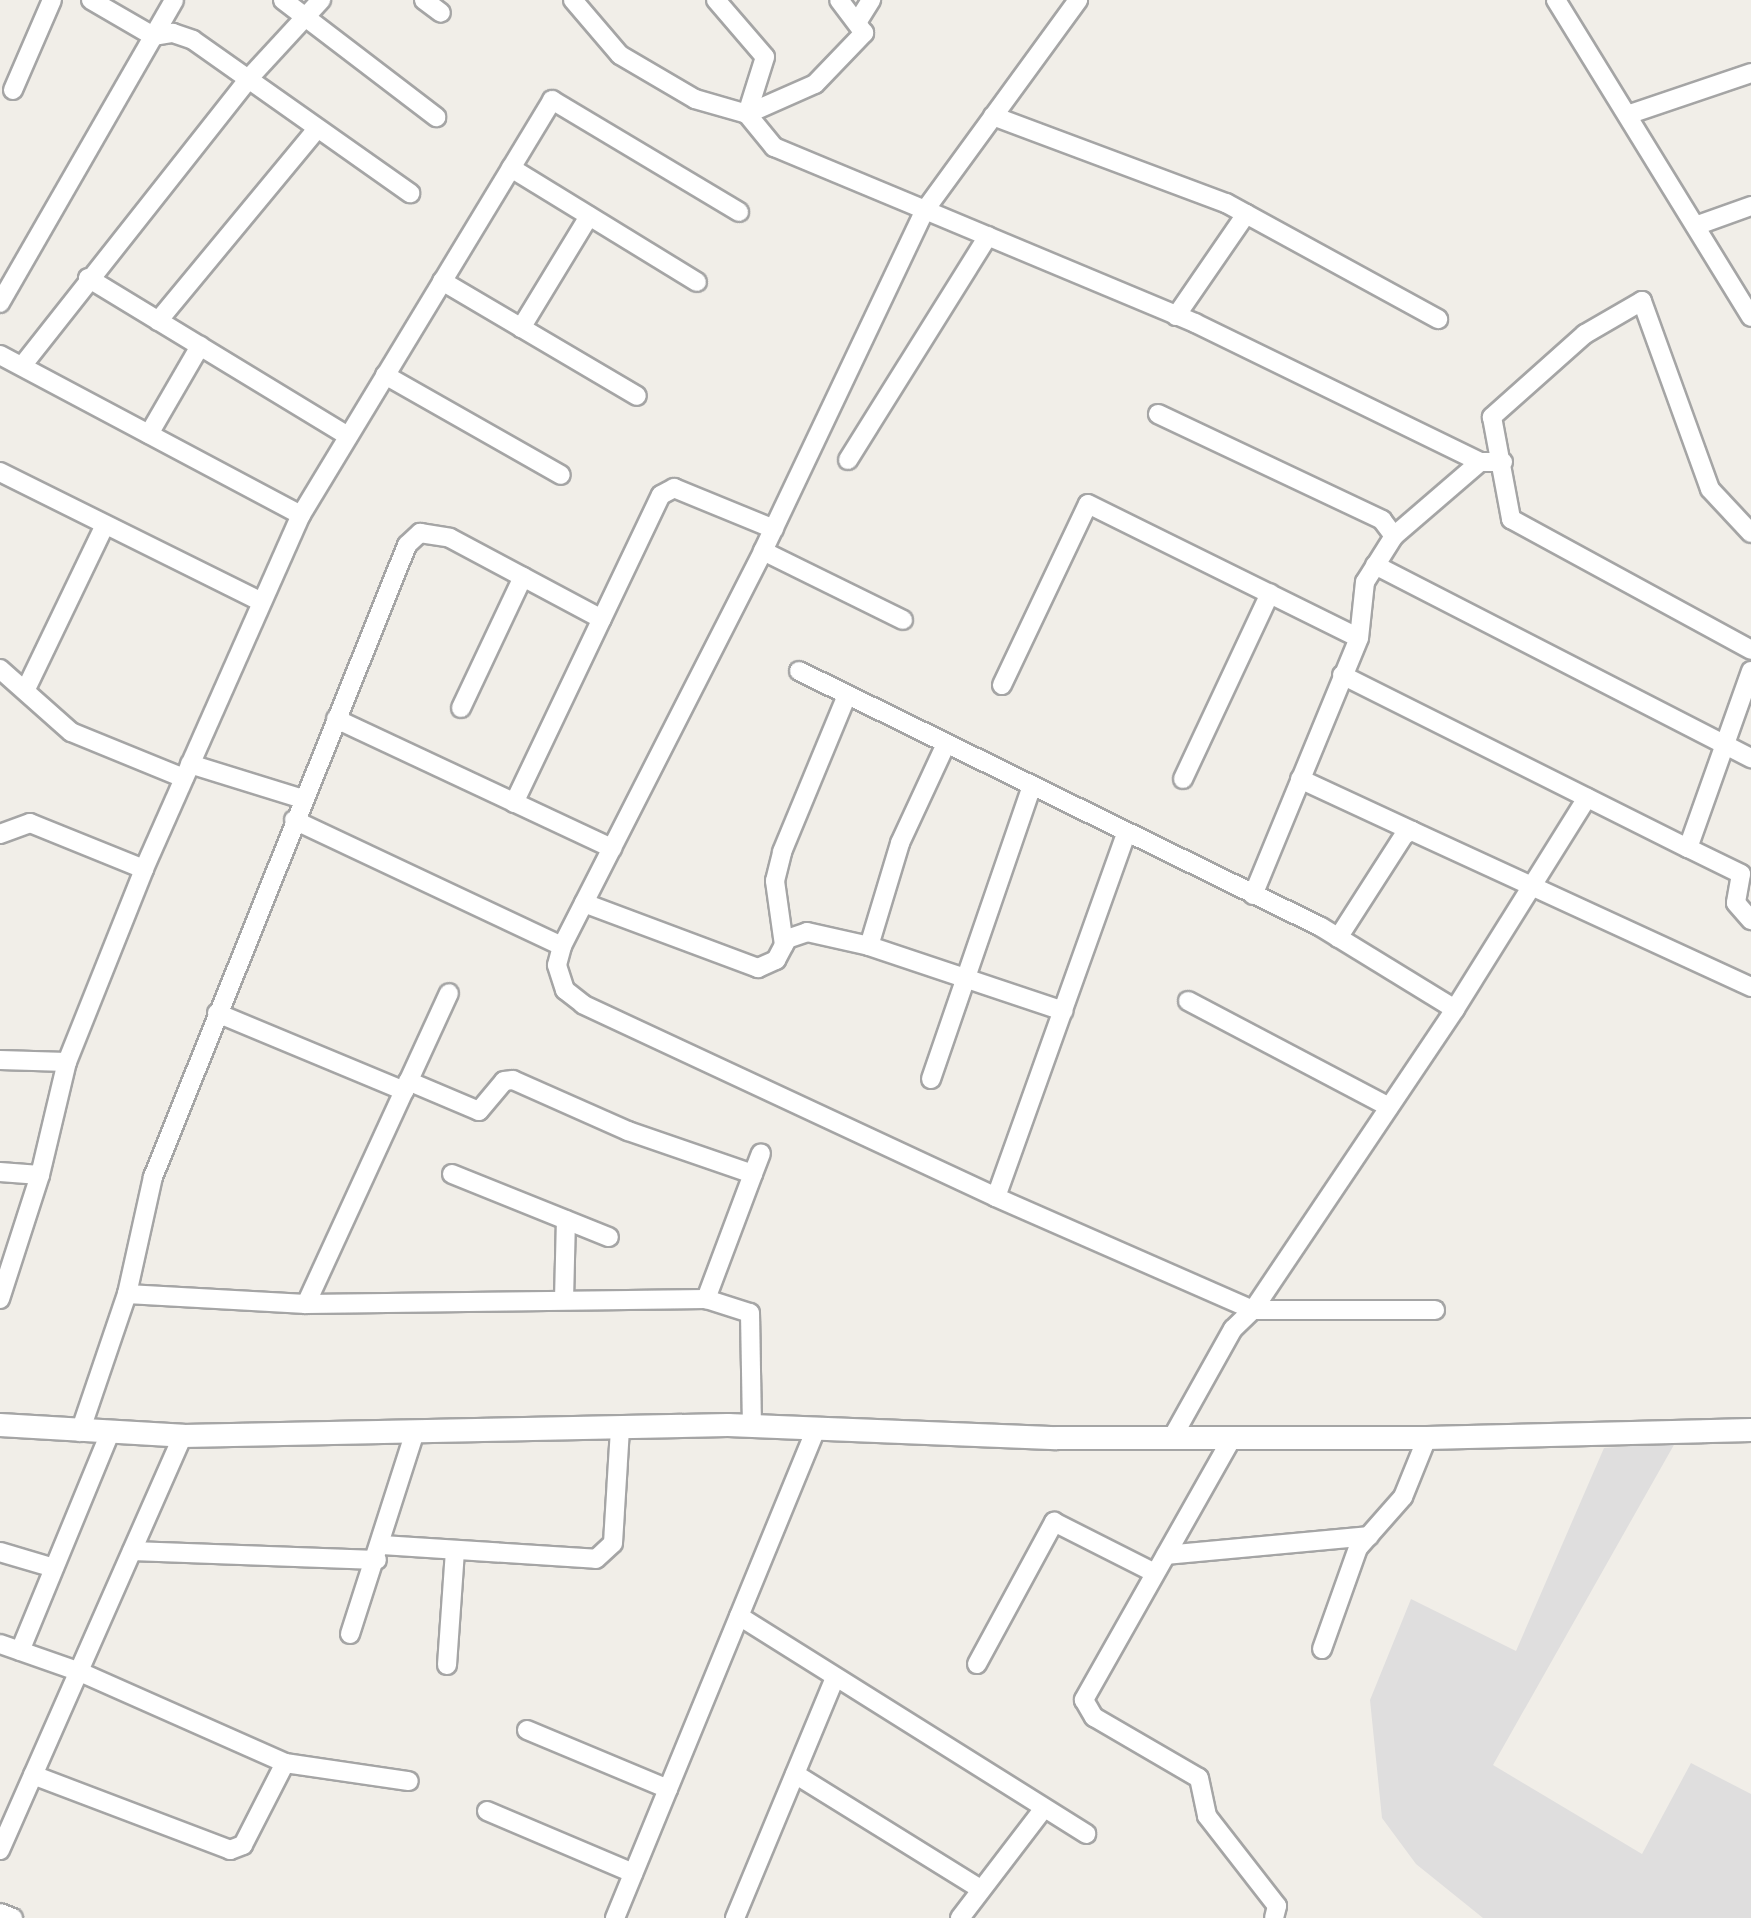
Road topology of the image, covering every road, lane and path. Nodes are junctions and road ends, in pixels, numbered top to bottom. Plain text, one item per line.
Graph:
1 (52, 0) edge
2 (91, 0) edge
3 (174, 0) edge
4 (283, 0) edge
5 (321, 0) edge
6 (424, 0) edge
7 (573, 0) edge
8 (716, 0) edge
9 (839, 0) edge
10 (871, 0) edge
11 (1078, 0) edge
12 (1556, 0) edge
13 (441, 13) dead end
14 (305, 18) junction
15 (858, 21) junction
16 (153, 36) junction
17 (1751, 73) edge
18 (250, 77) junction
19 (13, 90) dead end
20 (747, 114) junction
21 (1630, 114) junction
22 (993, 116) junction
23 (436, 117) dead end
24 (317, 129) junction
25 (511, 168) junction
26 (410, 193) dead end
27 (1751, 206) edge
28 (925, 210) junction
29 (739, 212) dead end
30 (1246, 214) junction
31 (589, 216) junction
32 (1698, 225) junction
33 (988, 236) junction
34 (88, 278) junction
35 (442, 281) junction
36 (697, 282) dead end
37 (0, 303) edge
38 (1176, 316) junction
39 (1751, 317) edge
40 (1438, 319) dead end
41 (158, 321) junction
42 (521, 328) junction
43 (200, 346) junction
44 (0, 355) edge
45 (22, 366) junction
46 (385, 375) junction
47 (637, 396) dead end
48 (1158, 414) dead end
49 (149, 434) junction
50 (348, 436) junction
51 (848, 460) dead end
52 (1480, 462) junction
53 (1503, 462) junction
54 (4, 475) edge
55 (561, 475) dead end
56 (0, 495) edge
57 (301, 515) junction
58 (105, 525) junction
59 (774, 529) junction
60 (1751, 533) edge
61 (1394, 536) junction
62 (763, 551) junction
63 (1375, 565) junction
64 (523, 577) junction
65 (1270, 593) junction
66 (262, 602) junction
67 (602, 619) junction
68 (903, 620) dead end
69 (1359, 638) junction
70 (1751, 650) edge
71 (0, 669) edge
72 (799, 671) dead end
73 (1751, 671) edge
74 (1342, 675) junction
75 (1002, 685) dead end
76 (26, 689) junction
77 (847, 695) junction
78 (461, 708) dead end
79 (336, 719) junction
80 (946, 744) junction
81 (1723, 745) junction
82 (1751, 758) edge
83 (187, 771) junction
84 (1183, 779) dead end
85 (1300, 779) junction
86 (1032, 786) junction
87 (1587, 798) junction
88 (303, 799) junction
89 (514, 803) junction
90 (294, 820) junction
91 (1412, 831) junction
92 (1126, 833) junction
93 (0, 834) edge
94 (612, 848) junction
95 (1688, 848) junction
96 (144, 869) junction
97 (1534, 886) junction
98 (1253, 895) junction
99 (584, 903) junction
100 (1751, 920) edge
101 (1338, 938) junction
102 (784, 945) junction
103 (562, 946) junction
104 (869, 946) junction
105 (966, 977) junction
106 (1751, 987) edge
107 (449, 993) dead end
108 (1188, 1001) dead end
109 (1455, 1009) junction
110 (1063, 1011) junction
111 (217, 1013) junction
112 (0, 1060) edge
113 (67, 1062) junction
114 (931, 1079) dead end
115 (406, 1086) junction
116 (1389, 1107) junction
117 (761, 1153) dead end
118 (0, 1172) edge
119 (452, 1174) dead end
120 (753, 1174) junction
121 (40, 1175) junction
122 (996, 1197) junction
123 (566, 1220) junction
124 (609, 1237) dead end
125 (3, 1275) edge
126 (127, 1294) junction
127 (0, 1299) edge
128 (706, 1299) junction
129 (564, 1300) junction
130 (306, 1304) junction
131 (1253, 1310) junction
132 (1435, 1310) dead end
133 (0, 1425) edge
134 (752, 1426) junction
135 (620, 1428) junction
136 (816, 1429) junction
137 (1751, 1430) edge
138 (80, 1432) junction
139 (415, 1432) junction
140 (110, 1433) junction
141 (183, 1436) junction
142 (1172, 1438) junction
143 (1232, 1438) junction
144 (1427, 1438) junction
145 (1369, 1536) junction
146 (455, 1550) junction
147 (132, 1551) junction
148 (0, 1552) edge
149 (379, 1552) junction
150 (1166, 1555) junction
151 (54, 1568) junction
152 (1155, 1573) junction
153 (739, 1616) junction
154 (350, 1634) dead end
155 (0, 1644) edge
156 (1322, 1649) dead end
157 (20, 1651) junction
158 (977, 1664) dead end
159 (447, 1665) dead end
160 (80, 1672) junction
161 (834, 1680) junction
162 (527, 1730) dead end
163 (285, 1763) junction
164 (795, 1774) junction
165 (33, 1775) junction
166 (409, 1781) dead end
167 (668, 1789) junction
168 (1044, 1808) junction
169 (487, 1811) dead end
170 (1086, 1834) dead end
171 (0, 1850) edge
172 (633, 1873) junction
173 (979, 1888) junction
174 (0, 1913) edge
175 (741, 1916) edge
176 (13, 1918) edge
177 (615, 1918) edge
178 (960, 1918) edge
179 (1274, 1918) edge

1 - 19 street
2 - 16 street
3 - 16 street
4 - 14 street
5 - 14 street
6 - 13 street
7 - 20 street
8 - 20 street
9 - 15 street
10 - 15 street
11 - 22 street
12 - 21 street
14 - 18 street
14 - 23 street
15 - 20 street
16 - 18 street
16 - 37 street
17 - 21 street
18 - 24 street
18 - 34 street
20 - 28 street
21 - 32 street
22 - 28 street
22 - 30 street
24 - 26 street
24 - 41 street
25 - 29 street
25 - 31 street
25 - 35 street
27 - 32 street
28 - 33 street
28 - 59 street
30 - 38 street
30 - 40 street
31 - 36 street
31 - 42 street
32 - 39 street
33 - 38 street
33 - 51 street
34 - 41 street
34 - 45 street
35 - 42 street
35 - 46 street
38 - 52 street
41 - 43 street
42 - 47 street
43 - 49 street
43 - 50 street
44 - 45 street
45 - 49 street
46 - 50 street
46 - 55 street
48 - 61 street
49 - 57 street
50 - 57 street
52 - 53 street
52 - 61 street
53 - 60 street
53 - 70 street
54 - 56 street
54 - 58 street
57 - 66 street
58 - 66 street
58 - 76 street
59 - 62 street
59 - 67 street
61 - 63 street
62 - 68 street
62 - 94 street
63 - 69 street
63 - 81 street
64 - 67 street
64 - 78 street
64 - 79 street
65 - 69 street
65 - 75 street
65 - 84 street
66 - 83 street
67 - 89 street
69 - 74 street
71 - 76 street
72 - 77 street
73 - 81 street
74 - 85 street
74 - 87 street
76 - 83 street
77 - 80 street
77 - 102 street
79 - 88 street
79 - 89 street
80 - 86 street
80 - 104 street
81 - 82 street
81 - 95 street
83 - 88 street
83 - 96 street
85 - 91 street
85 - 98 street
86 - 92 street
86 - 105 street
87 - 95 street
87 - 97 street
88 - 90 street
89 - 94 street
90 - 103 street
90 - 111 street
91 - 97 street
91 - 101 street
92 - 98 street
92 - 110 street
93 - 96 street
94 - 99 street
95 - 100 street
96 - 113 street
97 - 106 street
97 - 109 street
98 - 101 street
99 - 102 street
99 - 103 street
101 - 109 street
102 - 104 street
103 - 122 street
104 - 105 street
105 - 110 street
105 - 114 street
107 - 115 street
108 - 116 street
109 - 116 street
110 - 122 street
111 - 115 street
111 - 126 street
112 - 113 street
113 - 121 street
115 - 120 street
115 - 130 street
116 - 131 street
117 - 120 street
118 - 121 street
119 - 123 street
120 - 128 street
121 - 125 street
122 - 131 street
123 - 124 street
123 - 129 street
125 - 127 street
126 - 130 street
126 - 138 street
128 - 129 street
128 - 134 street
129 - 130 street
131 - 132 street
131 - 142 street
133 - 138 street
134 - 135 street
134 - 136 street
135 - 139 street
135 - 146 street
136 - 142 street
136 - 153 street
137 - 144 street
138 - 140 street
139 - 141 street
139 - 149 street
140 - 141 street
140 - 151 street
141 - 147 street
142 - 143 street
143 - 144 street
143 - 150 street
144 - 145 street
145 - 150 street
145 - 156 street
146 - 149 street
146 - 159 street
147 - 149 street
147 - 160 street
148 - 151 street
149 - 154 street
150 - 152 street
151 - 157 street
152 - 158 street
152 - 179 street
153 - 161 street
153 - 167 street
155 - 157 street
157 - 160 street
160 - 163 street
160 - 165 street
161 - 164 street
161 - 168 street
162 - 167 street
163 - 165 street
163 - 166 street
164 - 173 street
164 - 175 street
165 - 171 street
167 - 172 street
168 - 170 street
168 - 173 street
169 - 172 street
172 - 177 street
173 - 178 street
174 - 176 street

